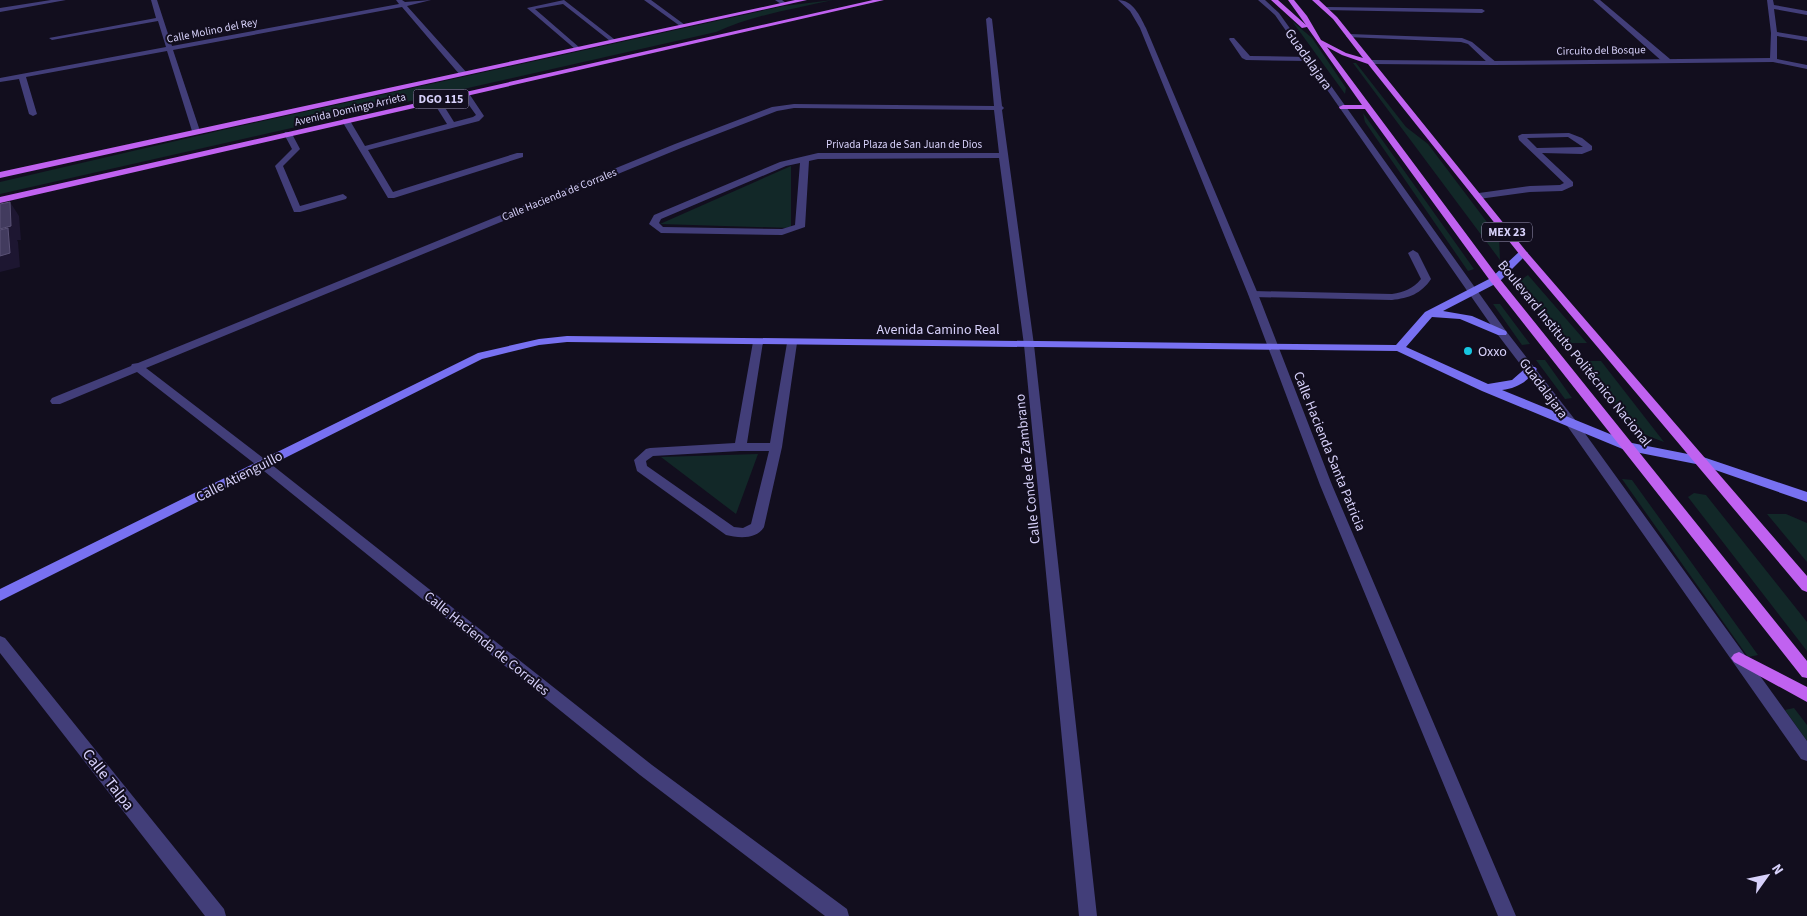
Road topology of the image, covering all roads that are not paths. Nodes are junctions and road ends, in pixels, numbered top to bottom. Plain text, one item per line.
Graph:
1 (63, 0) edge
2 (154, 0) edge
3 (428, 0) edge
4 (647, 0) edge
5 (797, 0) edge
6 (804, 0) edge
7 (881, 0) edge
8 (1121, 0) edge
9 (1262, 0) edge
10 (1274, 0) edge
11 (1291, 0) edge
12 (1315, 0) edge
13 (1596, 0) edge
14 (401, 2) edge
15 (781, 2) edge
16 (1770, 3) edge
17 (814, 7) dead end
18 (1327, 9) junction
19 (0, 10) edge
20 (1482, 11) dead end
21 (1807, 13) edge
22 (1277, 14) junction
23 (1292, 16) junction
24 (1304, 16) junction
25 (160, 19) junction
26 (989, 19) dead end
27 (682, 25) junction
28 (1774, 33) junction
29 (720, 36) junction
30 (1349, 36) junction
31 (52, 38) dead end
32 (1232, 39) dead end
33 (1317, 39) junction
34 (1807, 39) edge
35 (612, 40) junction
36 (577, 48) junction
37 (169, 49) junction
38 (1309, 59) junction
39 (1773, 60) junction
40 (1667, 61) junction
41 (1370, 62) junction
42 (1493, 63) junction
43 (1807, 67) edge
44 (463, 73) junction
45 (22, 76) junction
46 (0, 80) edge
47 (465, 94) junction
48 (436, 100) junction
49 (1343, 107) junction
50 (1368, 107) junction
51 (1000, 108) junction
52 (33, 114) dead end
53 (346, 121) junction
54 (452, 126) junction
55 (196, 131) junction
56 (288, 134) junction
57 (362, 149) junction
58 (1535, 150) junction
59 (520, 155) dead end
60 (1003, 155) junction
61 (805, 158) junction
62 (0, 175) edge
63 (1479, 196) junction
64 (343, 197) dead end
65 (0, 200) edge
66 (1413, 252) dead end
67 (1523, 253) junction
68 (1496, 280) junction
69 (1473, 292) junction
70 (1253, 294) junction
71 (1428, 314) junction
72 (1502, 333) junction
73 (758, 342) junction
74 (792, 343) junction
75 (1029, 344) junction
76 (1272, 348) junction
77 (1400, 348) junction
78 (478, 356) joint
79 (136, 366) junction
80 (1530, 369) junction
81 (1486, 388) junction
82 (56, 401) dead end
83 (1572, 424) junction
84 (740, 447) junction
85 (776, 447) junction
86 (1629, 447) junction
87 (1702, 461) junction
88 (263, 464) junction
89 (1807, 497) edge
90 (1807, 586) edge
91 (0, 595) edge
92 (0, 642) edge
93 (1739, 658) junction
94 (1807, 672) edge
95 (1807, 695) edge
96 (1807, 754) edge
97 (217, 916) edge
98 (840, 916) edge
99 (1088, 916) edge
100 (1507, 916) edge

1 - 19 street
2 - 25 street
3 - 14 street, Calle Molino del Rey
4 - 27 street
5 - 15 main road
6 - 15 main road, Avenida Domingo Arrieta / DGO 115
7 - 29 main road, Avenida Domingo Arrieta / DGO 115
8 - 70 street, Calle Hacienda Santa Patricia
9 - 22 street, Guadalajara
10 - 23 main road
11 - 24 main road, Boulevard Instituto Politécnico Nacional / MEX 23
12 - 18 main road, Boulevard Instituto Politécnico Nacional / MEX 23
13 - 40 street
14 - 37 street, Calle Molino del Rey
14 - 44 street
15 - 27 main road, Avenida Domingo Arrieta / DGO 115
16 - 21 street
16 - 28 street
17 - 29 main road
18 - 20 street
18 - 30 main road, Boulevard Instituto Politécnico Nacional / MEX 23
22 - 23 main road
22 - 38 street, Guadalajara
23 - 24 main road
23 - 33 main road
24 - 33 main road, Boulevard Instituto Politécnico Nacional / MEX 23
25 - 31 street
25 - 37 street
26 - 51 street, Calle Conde de Zambrano
27 - 35 main road, Avenida Domingo Arrieta / DGO 115
28 - 34 street
28 - 39 street
29 - 47 main road, Avenida Domingo Arrieta / DGO 115
30 - 41 main road, Boulevard Instituto Politécnico Nacional / MEX 23
30 - 42 street
32 - 38 street
33 - 41 main road
33 - 50 main road, Boulevard Instituto Politécnico Nacional / MEX 23
35 - 36 main road, Avenida Domingo Arrieta / DGO 115
35 - 36 street
36 - 44 main road, Avenida Domingo Arrieta / DGO 115
37 - 45 street, Calle Molino del Rey
37 - 55 street
38 - 49 street, Guadalajara
39 - 40 street, Circuito del Bosque
39 - 43 street, Circuito del Bosque
40 - 42 street, Circuito del Bosque
41 - 42 street, Circuito del Bosque
41 - 63 main road, Boulevard Instituto Politécnico Nacional / MEX 23
44 - 55 main road, Avenida Domingo Arrieta / DGO 115
45 - 46 street, Calle Molino del Rey
45 - 52 street
47 - 48 main road, Avenida Domingo Arrieta / DGO 115
47 - 54 street
48 - 53 main road, Avenida Domingo Arrieta / DGO 115
48 - 54 street
49 - 50 main road
49 - 69 street, Guadalajara
50 - 68 main road, Boulevard Instituto Politécnico Nacional / MEX 23
51 - 60 street, Calle Conde de Zambrano
51 - 79 street, Calle Hacienda de Corrales
53 - 56 main road, Avenida Domingo Arrieta / DGO 115
53 - 57 street
54 - 57 street
55 - 62 main road, Avenida Domingo Arrieta / DGO 115
56 - 64 street
56 - 65 main road, Avenida Domingo Arrieta / DGO 115
57 - 59 street
58 - 58 street
58 - 63 street
60 - 61 street, Privada Plaza de San Juan de Dios
60 - 75 street, Calle Conde de Zambrano
61 - 61 street, Privada Plaza de San Juan de Dios
63 - 67 main road, Boulevard Instituto Politécnico Nacional / MEX 23
66 - 70 street
67 - 68 street
67 - 87 main road, Boulevard Instituto Politécnico Nacional / MEX 23
68 - 69 street
68 - 86 main road, Boulevard Instituto Politécnico Nacional / MEX 23
69 - 71 street
69 - 72 street, Guadalajara
70 - 76 street, Calle Hacienda Santa Patricia
71 - 72 street
71 - 77 street
72 - 80 street, Guadalajara
73 - 74 street, Avenida Camino Real
73 - 78 street, Avenida Camino Real
73 - 84 street
74 - 75 street, Avenida Camino Real
74 - 85 street
75 - 76 street, Avenida Camino Real
75 - 99 street, Calle Conde de Zambrano
76 - 77 street, Avenida Camino Real
76 - 100 street, Calle Hacienda Santa Patricia
77 - 81 street, Avenida Camino Real
78 - 88 street, Calle Atienguillo
79 - 82 street, Calle Hacienda de Corrales
79 - 88 street, Calle Hacienda de Corrales
80 - 81 street
80 - 83 street, Guadalajara
81 - 83 street, Avenida Camino Real
83 - 86 street, Avenida Camino Real
83 - 93 street, Guadalajara
84 - 85 street
84 - 85 street
86 - 87 street, Avenida Camino Real
86 - 94 main road, Boulevard Instituto Politécnico Nacional / MEX 23
87 - 89 street, Avenida Camino Real
87 - 90 main road, Boulevard Instituto Politécnico Nacional / MEX 23
88 - 91 street, Calle Atienguillo
88 - 98 street, Calle Hacienda de Corrales
92 - 97 street, Calle Talpa
93 - 95 main road
93 - 96 street, Guadalajara

